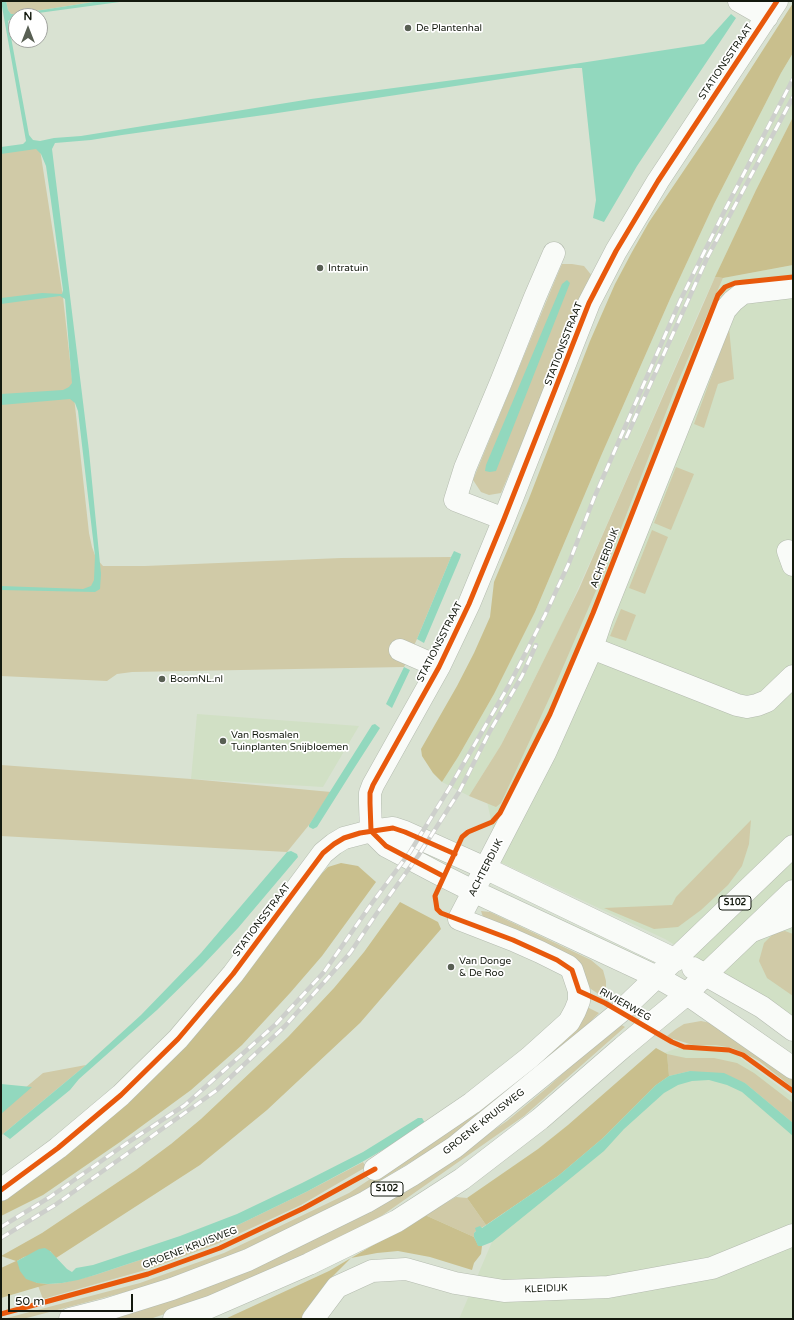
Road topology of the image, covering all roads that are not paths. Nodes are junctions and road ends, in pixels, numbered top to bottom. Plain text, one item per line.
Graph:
1 (739, 1) edge
2 (772, 9) edge
3 (554, 253) dead end
4 (793, 287) edge
5 (504, 519) junction
6 (592, 648) junction
7 (400, 650) dead end
8 (438, 667) junction
9 (793, 676) edge
10 (371, 831) junction
11 (793, 846) edge
12 (485, 868) junction
13 (473, 891) junction
14 (793, 891) edge
15 (793, 915) edge
16 (752, 931) junction
17 (676, 960) junction
18 (706, 975) junction
19 (657, 977) junction
20 (687, 994) junction
21 (793, 1030) edge
22 (793, 1068) edge
23 (375, 1169) dead end
24 (1, 1190) edge
25 (793, 1235) edge
26 (70, 1319) edge
27 (174, 1319) edge
28 (312, 1319) edge

1 - 2 street
2 - 5 street, STATIONSSTRAAT
3 - 5 street
4 - 6 street, ACHTERDIJK
5 - 8 street, STATIONSSTRAAT
6 - 9 street
6 - 12 street, ACHTERDIJK
7 - 8 street
8 - 10 street, STATIONSSTRAAT
10 - 12 street
10 - 13 street
10 - 24 street, STATIONSSTRAAT
11 - 17 street, GROENE KRUISWEG / S102
12 - 13 street, ACHTERDIJK
12 - 17 street
13 - 19 street
13 - 23 street, ACHTERDIJK
14 - 16 street
15 - 16 street
16 - 18 street
17 - 18 street
17 - 19 street, GROENE KRUISWEG / S102
18 - 20 street
18 - 21 street
19 - 20 street
19 - 26 street, GROENE KRUISWEG / S102
20 - 22 street
20 - 27 street
25 - 28 street, KLEIDIJK

